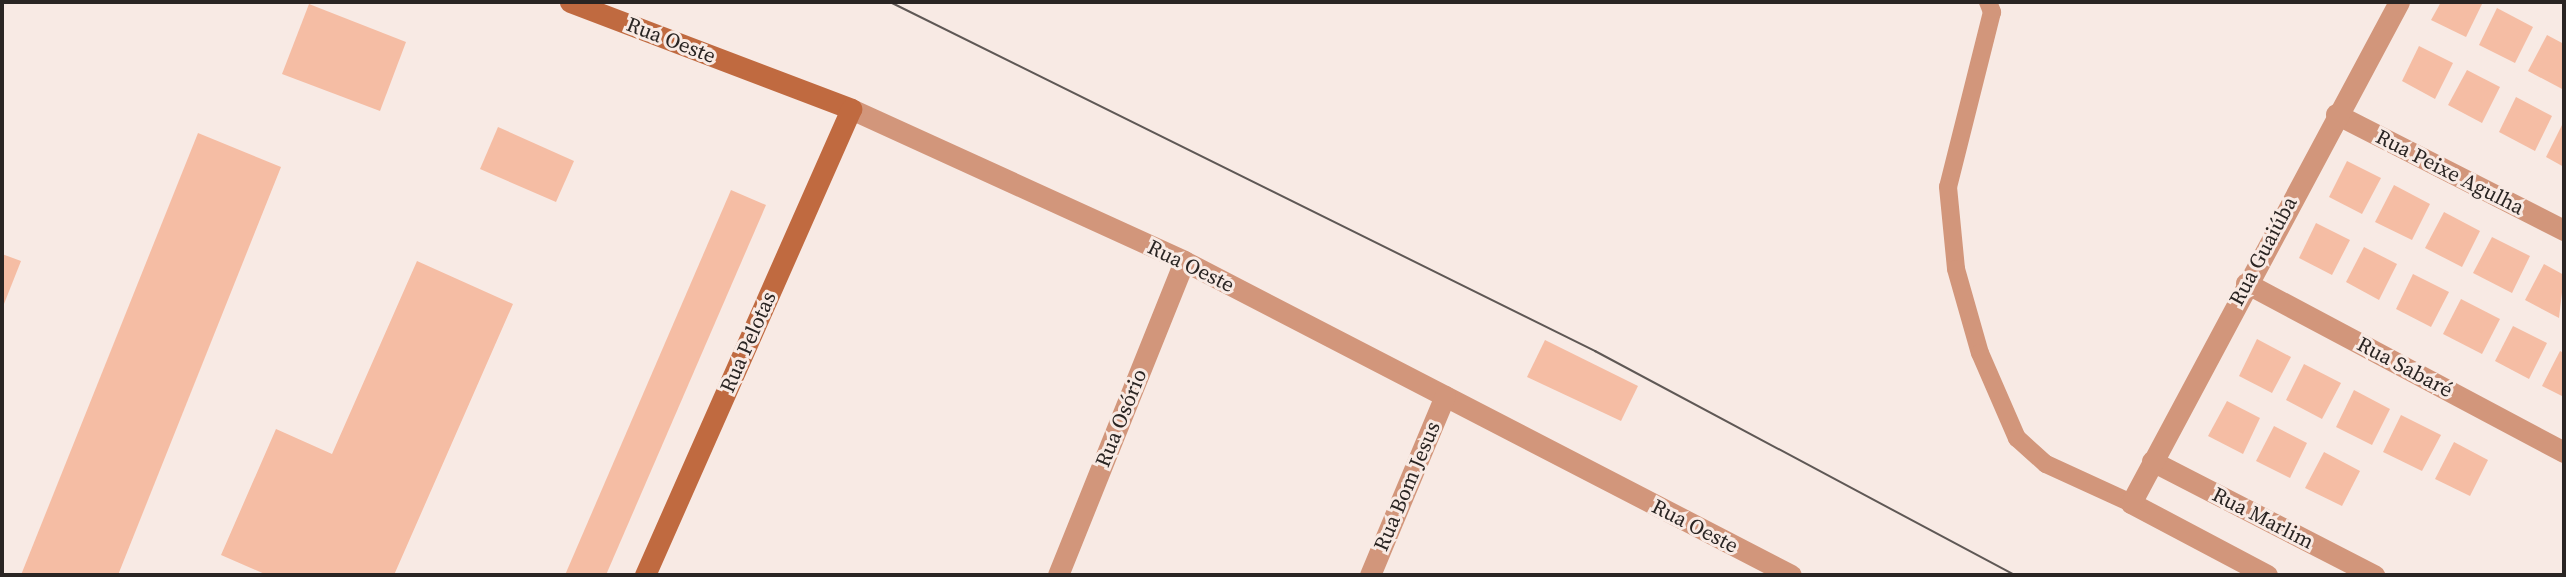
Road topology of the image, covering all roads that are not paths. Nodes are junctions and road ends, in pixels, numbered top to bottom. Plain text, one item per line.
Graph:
1 (570, 2) edge
2 (1988, 2) edge
3 (2399, 2) edge
4 (851, 109) junction
5 (2336, 114) junction
6 (2564, 230) edge
7 (1184, 261) junction
8 (2246, 283) junction
9 (1445, 396) junction
10 (2564, 452) edge
11 (2152, 461) junction
12 (2131, 503) junction
13 (645, 575) edge
14 (1058, 575) edge
15 (1370, 575) edge
16 (1791, 575) edge
17 (2267, 575) edge
18 (2374, 575) edge

1 - 4 street, Rua Oeste
2 - 12 lane
3 - 5 street, Rua Guaiúba
4 - 7 street, Rua Oeste
4 - 13 street, Rua Pelotas
5 - 6 street, Rua Peixe Agulha
5 - 8 street, Rua Guaiúba
7 - 9 street, Rua Oeste
7 - 14 street, Rua Osório
8 - 10 street, Rua Sabaré
8 - 11 street, Rua Guaiúba
9 - 15 street, Rua Bom Jesus
9 - 16 street, Rua Oeste
11 - 12 street, Rua Guaiúba
11 - 18 street, Rua Marlim
12 - 17 street

